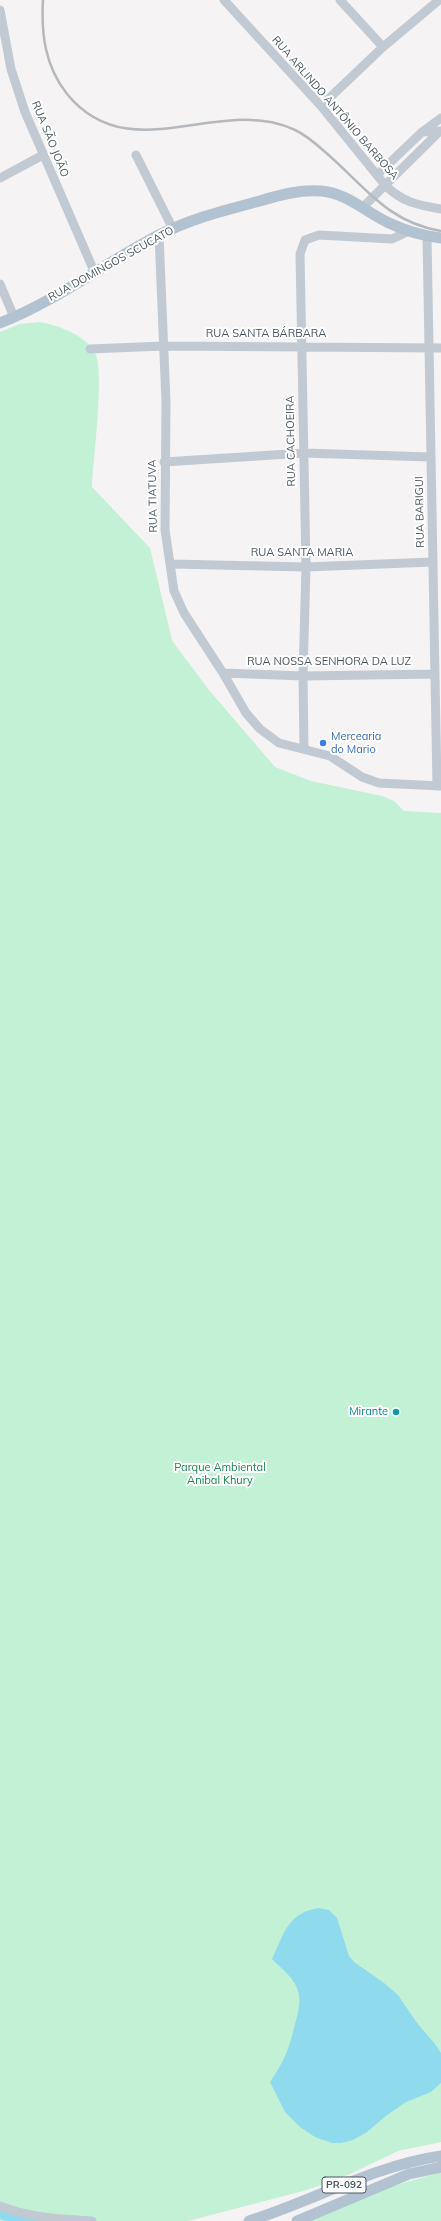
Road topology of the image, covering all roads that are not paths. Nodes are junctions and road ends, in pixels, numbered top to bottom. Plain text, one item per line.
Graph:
1 (224, 0) edge
2 (340, 0) edge
3 (439, 0) edge
4 (0, 10) edge
5 (383, 48) junction
6 (321, 106) junction
7 (441, 118) edge
8 (440, 131) edge
9 (422, 132) junction
10 (43, 155) junction
11 (136, 156) dead end
12 (377, 176) junction
13 (0, 178) edge
14 (385, 185) junction
15 (363, 207) junction
16 (441, 209) edge
17 (173, 229) junction
18 (409, 231) junction
19 (159, 235) junction
20 (426, 237) junction
21 (441, 238) edge
22 (94, 271) junction
23 (0, 284) edge
24 (14, 317) junction
25 (0, 323) edge
26 (164, 346) junction
27 (300, 346) junction
28 (428, 347) junction
29 (441, 348) edge
30 (90, 349) dead end
31 (304, 453) junction
32 (430, 457) junction
33 (164, 462) junction
34 (433, 562) junction
35 (172, 564) junction
36 (306, 567) junction
37 (223, 674) junction
38 (435, 674) junction
39 (303, 676) junction
40 (304, 749) junction
41 (439, 786) edge
42 (441, 2156) edge
43 (441, 2167) edge
44 (0, 2206) edge
45 (92, 2221) edge
46 (249, 2221) edge
47 (297, 2221) edge

1 - 6 street, RUA ARLINDO ANTÔNIO BARBOSA
2 - 5 street
3 - 5 street
4 - 10 street, RUA SÃO JOÃO
5 - 6 street
6 - 12 street, RUA ARLINDO ANTÔNIO BARBOSA
7 - 9 street
8 - 9 street
8 - 14 street
9 - 12 street
10 - 13 street
10 - 22 street, RUA SÃO JOÃO
11 - 17 street
12 - 14 street, RUA ARLINDO ANTÔNIO BARBOSA
14 - 15 street
14 - 16 street, RUA ARLINDO ANTÔNIO BARBOSA
15 - 17 main road, RUA DOMINGOS SCUCATO
15 - 18 main road, RUA DOMINGOS SCUCATO
17 - 19 main road, RUA DOMINGOS SCUCATO
18 - 20 main road, RUA DOMINGOS SCUCATO
18 - 27 street, RUA CACHOEIRA
19 - 22 main road, RUA DOMINGOS SCUCATO
19 - 26 street, RUA TIATUVA
20 - 21 main road, RUA DOMINGOS SCUCATO
20 - 28 street, RUA BARIGUI
22 - 24 main road, RUA DOMINGOS SCUCATO
23 - 24 street
24 - 25 main road, RUA DOMINGOS SCUCATO
26 - 27 street, RUA SANTA BÁRBARA
26 - 30 street, RUA SANTA BÁRBARA
26 - 33 street, RUA TIATUVA
27 - 28 street, RUA SANTA BÁRBARA
27 - 31 street, RUA CACHOEIRA
28 - 29 street, RUA SANTA BÁRBARA
28 - 32 street, RUA BARIGUI
31 - 32 street
31 - 33 street
31 - 36 street, RUA CACHOEIRA
32 - 34 street, RUA BARIGUI
33 - 35 street, RUA TIATUVA
34 - 36 street, RUA SANTA MARIA
34 - 38 street, RUA BARIGUI
35 - 36 street, RUA SANTA MARIA
35 - 37 street, RUA TIATUVA
36 - 39 street, RUA CACHOEIRA
37 - 39 street, RUA NOSSA SENHORA DA LUZ
37 - 40 street, RUA TIATUVA
38 - 39 street, RUA NOSSA SENHORA DA LUZ
38 - 41 street, RUA BARIGUI
39 - 40 street, RUA CACHOEIRA
40 - 41 street, RUA TIATUVA
42 - 46 main road, PR-092
43 - 47 main road, PR-092
44 - 45 street

